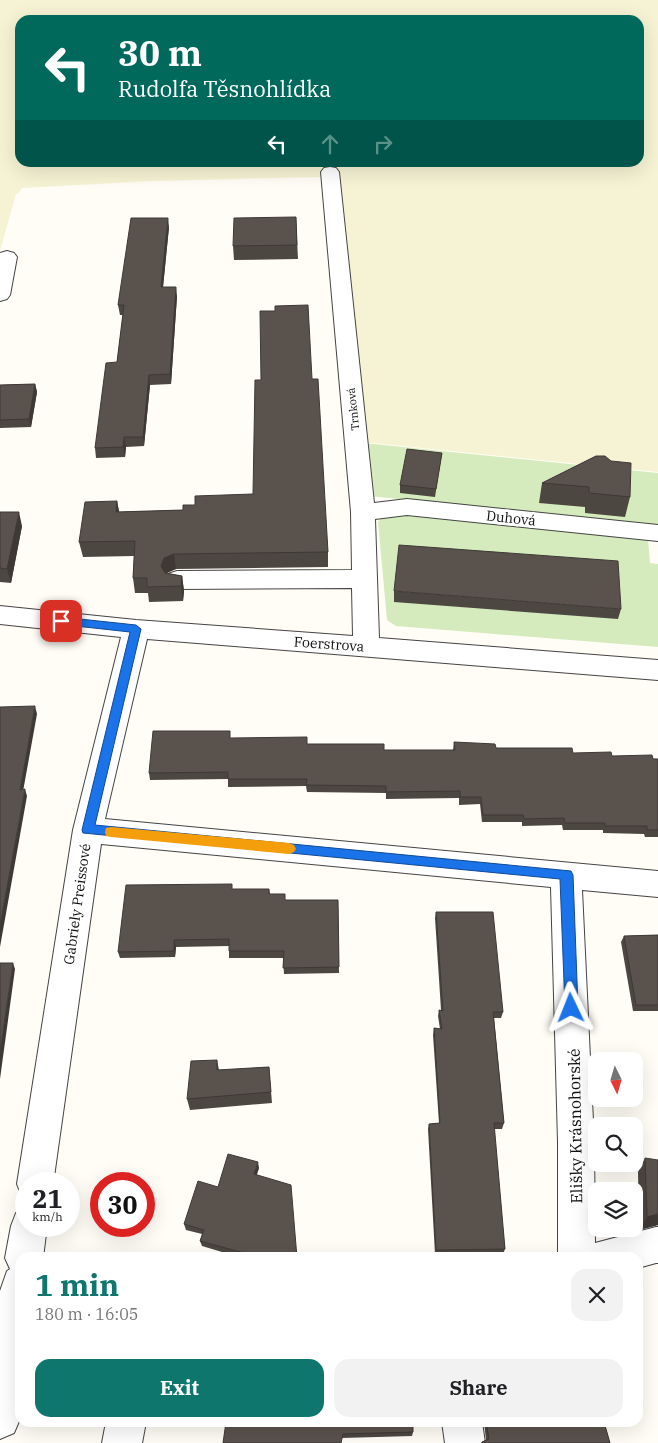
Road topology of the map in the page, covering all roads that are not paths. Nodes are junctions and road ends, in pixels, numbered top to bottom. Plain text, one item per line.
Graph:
1 (330, 172) dead end
2 (7, 257) dead end
3 (0, 295) edge
4 (363, 512) junction
5 (658, 533) edge
6 (365, 579) junction
7 (177, 580) edge
8 (0, 615) edge
9 (136, 629) junction
10 (366, 647) junction
11 (658, 670) edge
12 (88, 830) junction
13 (566, 875) junction
14 (658, 884) edge
15 (37, 1172) edge
16 (27, 1237) edge
17 (656, 1245) dead end
18 (25, 1252) edge
19 (577, 1252) edge
20 (628, 1252) edge
21 (15, 1318) edge
22 (0, 1419) edge
23 (125, 1427) edge
24 (463, 1427) edge
25 (122, 1443) edge
26 (465, 1443) edge

1 - 4 street, Trnková
2 - 3 street
4 - 5 street, Duhová
4 - 6 street, Trnková
6 - 7 street
6 - 10 street, Trnková
8 - 9 street, Foerstrova
9 - 10 street, Foerstrova
9 - 12 street, Gabriely Preissové
10 - 11 street, Foerstrova
12 - 13 street
12 - 15 street, Gabriely Preissové
13 - 14 street
13 - 19 street, Elišky Krásnohorské
16 - 18 street
17 - 20 street
21 - 22 street
23 - 25 street
24 - 26 street

